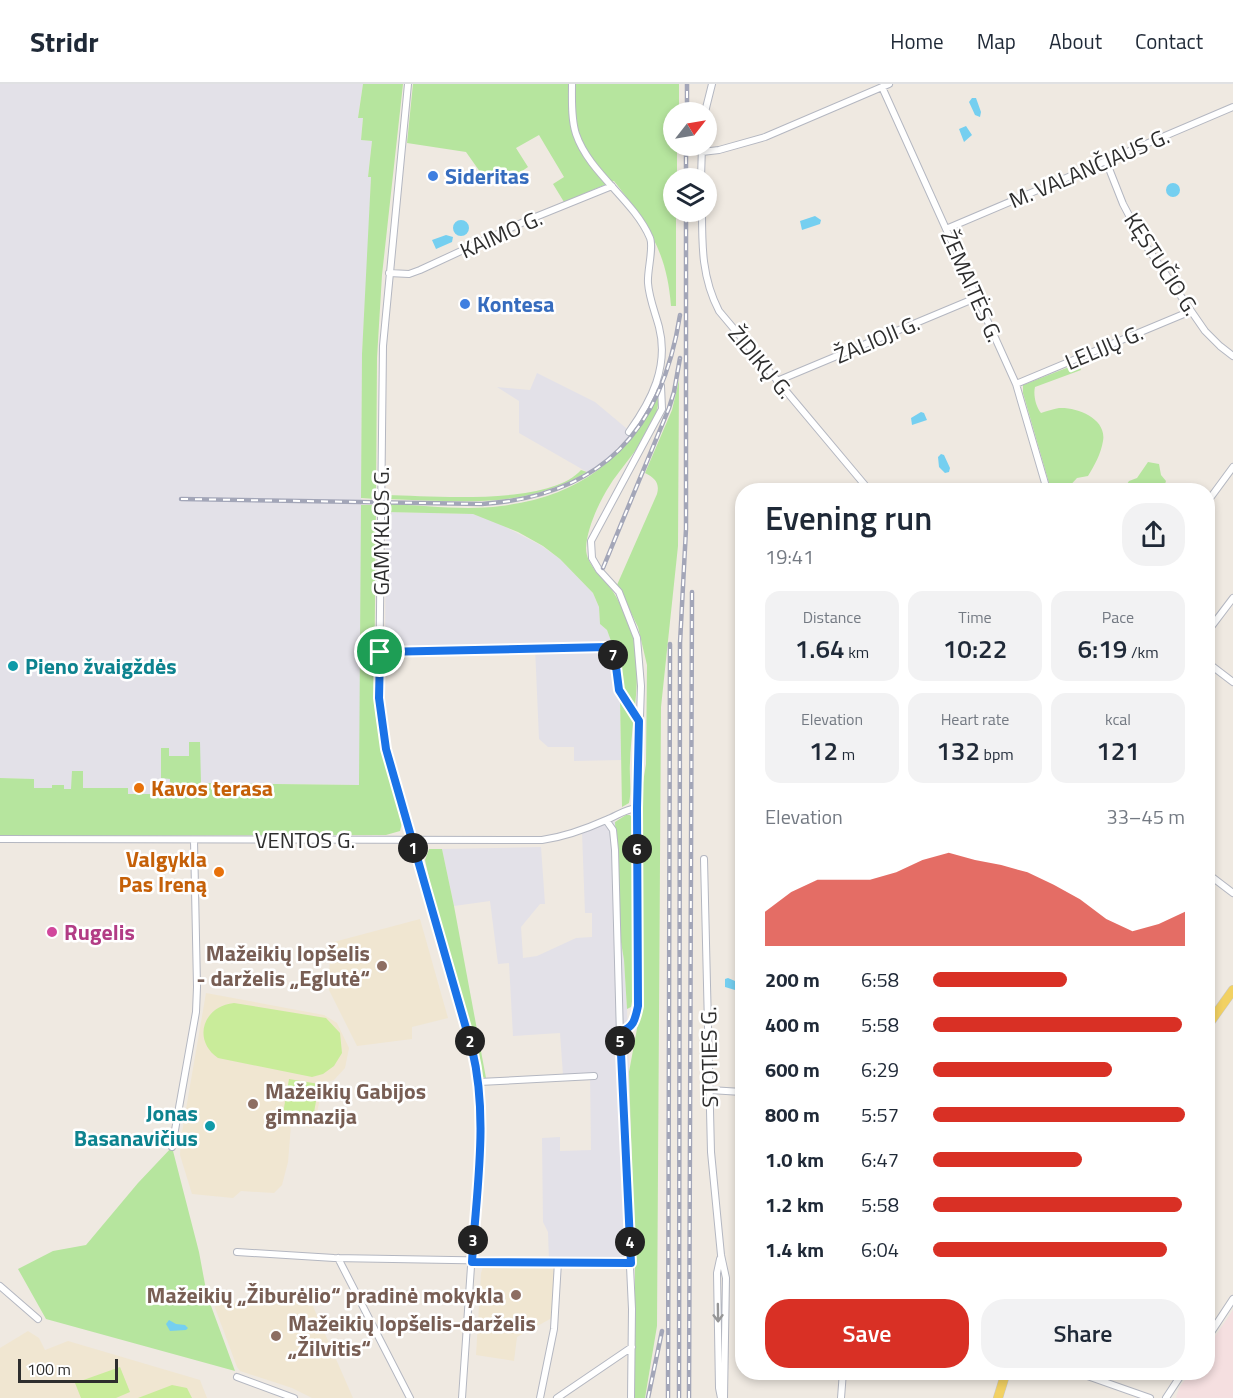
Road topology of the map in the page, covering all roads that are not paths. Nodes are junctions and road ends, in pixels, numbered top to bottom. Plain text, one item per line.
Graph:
1 (408, 84) edge
2 (572, 84) edge
3 (712, 84) edge
4 (889, 84) edge
5 (882, 87) junction
6 (708, 102) edge
7 (1233, 107) edge
8 (717, 150) edge
9 (1106, 161) junction
10 (612, 186) junction
11 (702, 222) edge
12 (946, 229) junction
13 (389, 273) junction
14 (978, 297) junction
15 (1191, 311) junction
16 (1233, 356) edge
17 (777, 381) junction
18 (1016, 384) junction
19 (657, 385) junction
20 (629, 432) dead end
21 (1233, 467) edge
22 (863, 483) edge
23 (1045, 483) edge
24 (1215, 491) edge
25 (1233, 598) edge
26 (1215, 622) edge
27 (380, 652) junction
28 (1215, 668) edge
29 (1233, 682) edge
30 (639, 721) junction
31 (637, 808) junction
32 (606, 820) junction
33 (0, 839) edge
34 (411, 839) junction
35 (194, 840) junction
36 (704, 859) dead end
37 (1215, 879) edge
38 (1233, 893) edge
39 (1233, 990) edge
40 (1215, 1015) edge
41 (620, 1032) junction
42 (594, 1076) dead end
43 (479, 1082) junction
44 (710, 1090) junction
45 (735, 1092) edge
46 (172, 1147) dead end
47 (237, 1252) dead end
48 (338, 1258) junction
49 (472, 1262) junction
50 (558, 1262) junction
51 (631, 1263) junction
52 (0, 1286) edge
53 (1233, 1299) edge
54 (38, 1319) dead end
55 (1215, 1326) edge
56 (632, 1347) junction
57 (237, 1377) dead end
58 (842, 1380) edge
59 (1004, 1380) edge
60 (1099, 1380) edge
61 (1178, 1380) edge
62 (294, 1398) edge
63 (410, 1398) edge
64 (462, 1398) edge
65 (540, 1398) edge
66 (556, 1398) edge
67 (631, 1398) edge
68 (723, 1398) edge
69 (841, 1398) edge
70 (998, 1398) edge
71 (1150, 1398) edge
72 (1166, 1398) edge

1 - 13 street, GAMYKLOS G.
2 - 10 street
3 - 6 street
4 - 5 street
5 - 8 street
5 - 12 street, ŽEMAITĖS G.
7 - 9 street, M. VALANČIAUS G.
9 - 12 street, M. VALANČIAUS G.
9 - 15 street, KĘSTUČIO G.
10 - 13 street, KAIMO G.
10 - 19 street
11 - 17 street, ŽIDIKŲ G.
12 - 14 street, ŽEMAITĖS G.
13 - 27 street, GAMYKLOS G.
14 - 17 street, ŽALIOJI G.
14 - 18 street, ŽEMAITĖS G.
15 - 16 street, KĘSTUČIO G.
15 - 18 street, LELIJŲ G.
17 - 22 street, ŽIDIKŲ G.
18 - 23 street, ŽEMAITĖS G.
19 - 20 street
19 - 30 street
21 - 24 street
25 - 26 street
27 - 30 street
27 - 34 street, GAMYKLOS G.
28 - 29 street
30 - 31 street
31 - 32 street, VENTOS G.
31 - 41 street
32 - 34 street, VENTOS G.
32 - 41 street
33 - 35 street, VENTOS G.
34 - 35 street, VENTOS G.
34 - 43 street, GAMYKLOS G.
35 - 46 street
36 - 44 street, STOTIES G.
37 - 38 street
39 - 40 main road
41 - 51 street
42 - 43 street
43 - 49 street, GAMYKLOS G.
44 - 45 street
44 - 68 street, STOTIES G.
47 - 48 street
48 - 49 street
48 - 63 street
49 - 50 street
49 - 64 street, GAMYKLOS G.
50 - 51 street
50 - 65 street
51 - 56 street
52 - 54 street
53 - 55 street
56 - 66 street
56 - 67 street
57 - 62 street
58 - 69 street
59 - 70 main road
60 - 71 street
61 - 72 street

